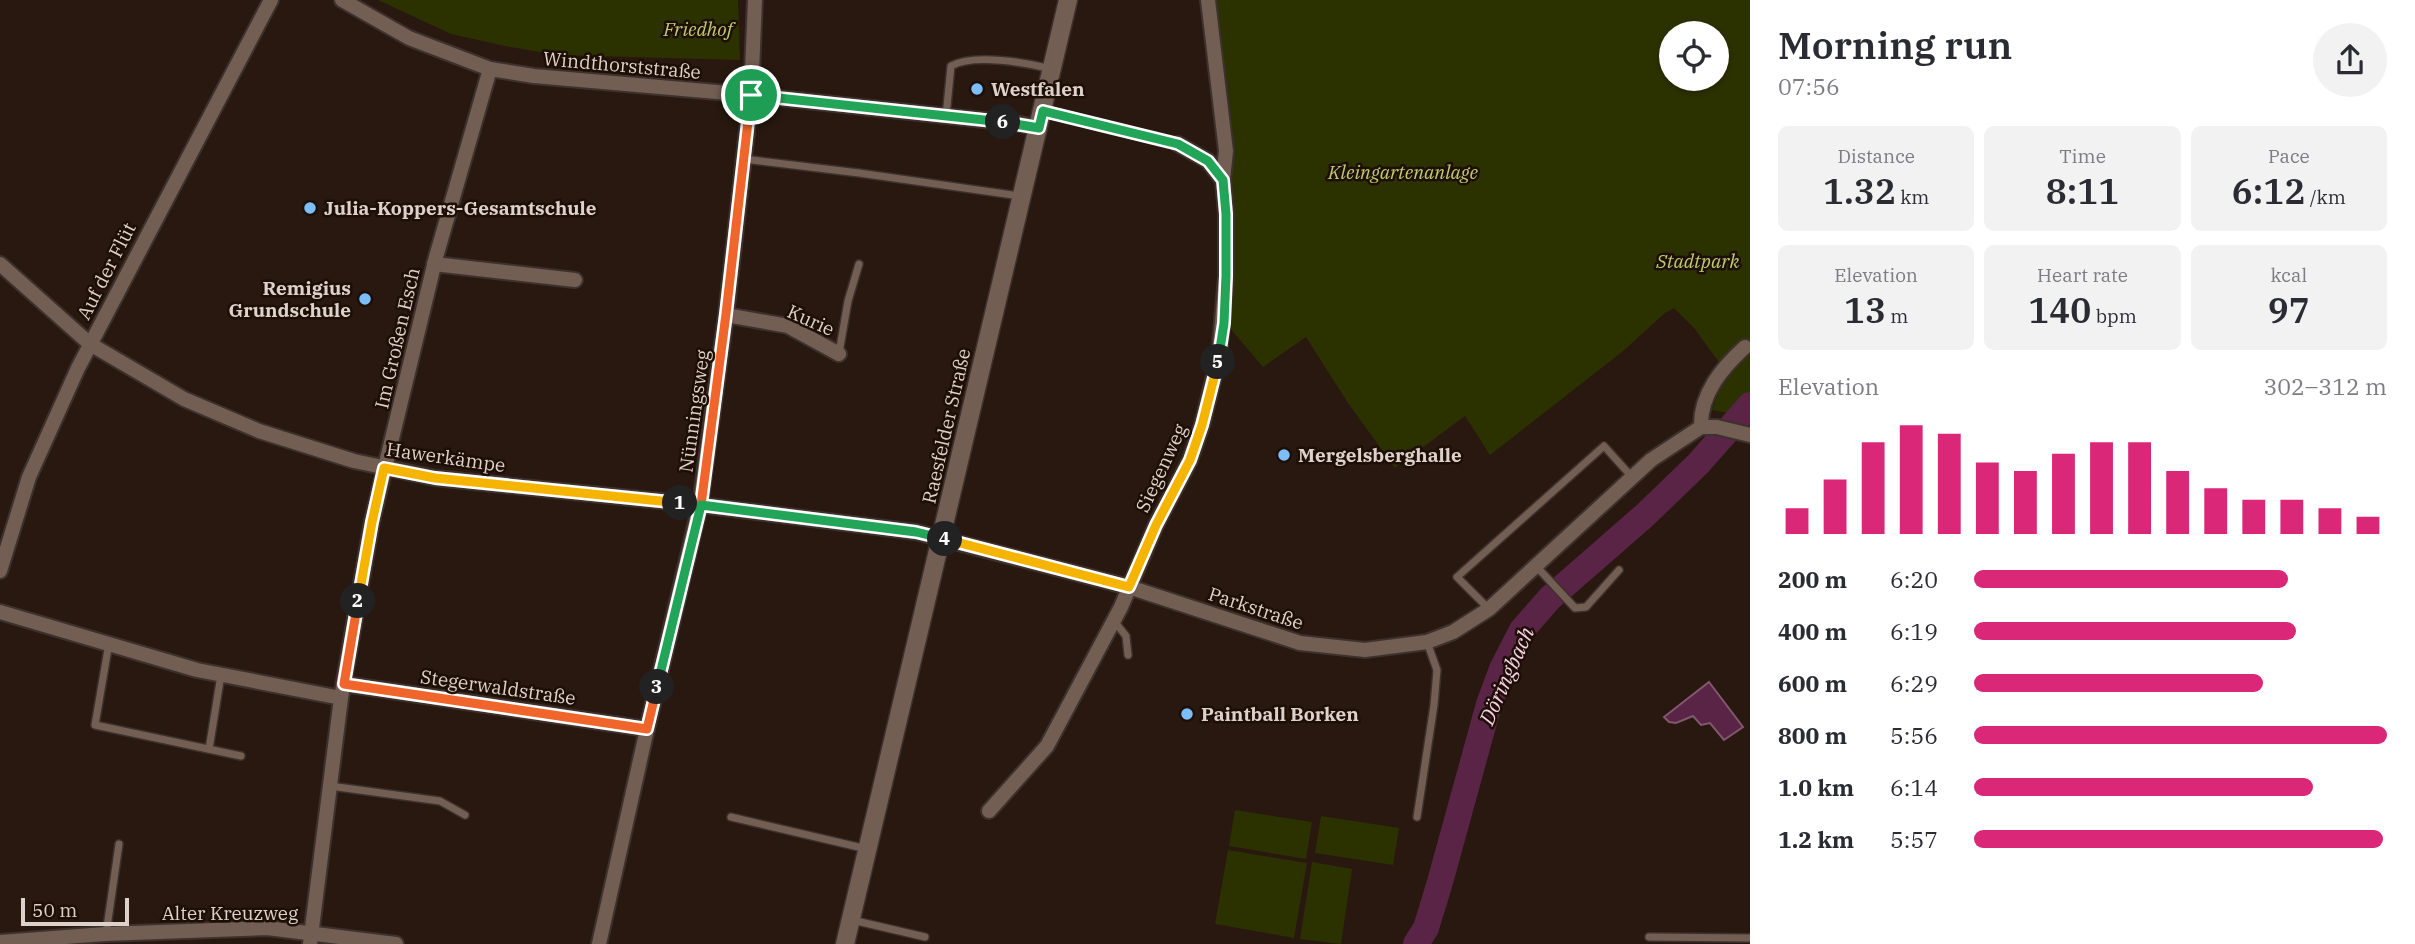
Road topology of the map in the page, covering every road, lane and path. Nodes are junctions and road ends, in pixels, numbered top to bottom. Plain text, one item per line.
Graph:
1 (271, 0) edge
2 (342, 0) edge
3 (755, 0) edge
4 (1068, 0) edge
5 (1208, 0) edge
6 (490, 69) junction
7 (1052, 69) junction
8 (751, 95) junction
9 (946, 117) junction
10 (1041, 120) junction
11 (1178, 144) joint
12 (743, 159) junction
13 (1223, 180) junction
14 (1022, 196) junction
15 (0, 264) edge
16 (434, 264) junction
17 (859, 264) dead end
18 (575, 280) dead end
19 (726, 314) junction
20 (90, 344) junction
21 (1745, 347) dead end
22 (839, 354) joint
23 (1701, 427) junction
24 (1749, 434) edge
25 (384, 468) junction
26 (1633, 478) junction
27 (701, 505) junction
28 (941, 538) junction
29 (1536, 566) junction
30 (1619, 570) dead end
31 (0, 571) edge
32 (1129, 587) junction
33 (1489, 610) junction
34 (0, 612) edge
35 (1114, 621) junction
36 (1427, 642) junction
37 (109, 643) junction
38 (1128, 655) dead end
39 (221, 675) junction
40 (343, 691) junction
41 (647, 729) junction
42 (209, 749) junction
43 (241, 756) dead end
44 (329, 786) junction
45 (989, 811) dead end
46 (465, 815) dead end
47 (731, 817) dead end
48 (1417, 817) dead end
49 (119, 844) dead end
50 (867, 849) junction
51 (851, 920) junction
52 (105, 934) junction
53 (925, 937) dead end
54 (1649, 937) dead end
55 (310, 938) edge
56 (1750, 938) edge
57 (0, 942) edge
58 (396, 944) edge
59 (599, 944) edge
60 (845, 944) edge

1 - 20 street, Auf der Flüt
2 - 6 street, Windthorststraße
3 - 8 street, Nünningsweg
4 - 7 main road, Raesfelder Straße
5 - 13 street, Siegenweg
6 - 8 street, Windthorststraße
6 - 16 street, Im Großen Esch
7 - 9 lane
7 - 10 main road, Raesfelder Straße
8 - 9 street, Windthorststraße
8 - 12 street, Nünningsweg
9 - 10 street, Windthorststraße
10 - 11 lane
10 - 14 main road, Raesfelder Straße
11 - 13 street
12 - 14 lane
12 - 19 street, Nünningsweg
13 - 32 street, Siegenweg
14 - 28 main road, Raesfelder Straße
15 - 20 street, Hawerkämpe
16 - 18 street
16 - 25 street, Im Großen Esch
17 - 22 lane
19 - 22 street, Kurie
19 - 27 street, Nünningsweg
20 - 25 street, Hawerkämpe
20 - 31 street, Auf der Flüt
21 - 23 street
23 - 24 street
23 - 26 street, Parkstraße
25 - 27 street, Hawerkämpe
25 - 40 street, Im Großen Esch
26 - 29 street, Parkstraße
26 - 33 lane
27 - 28 street, Hawerkämpe
27 - 41 street, Nünningsweg
28 - 32 street, Parkstraße
28 - 50 main road, Raesfelder Straße
29 - 30 lane
29 - 33 street, Parkstraße
32 - 35 street, Siegenweg
32 - 36 street, Parkstraße
33 - 36 street, Parkstraße
34 - 37 street, Stegerwaldstraße
35 - 38 lane
35 - 45 street, Siegenweg
36 - 48 lane
37 - 39 street, Stegerwaldstraße
37 - 42 lane
39 - 40 street, Stegerwaldstraße
39 - 42 lane
40 - 41 street, Stegerwaldstraße
40 - 44 street, Im Großen Esch
41 - 59 street, Nünningsweg
42 - 43 lane
44 - 46 lane
44 - 55 street, Im Großen Esch
47 - 50 lane
49 - 52 lane
50 - 51 main road, Raesfelder Straße
51 - 53 lane
51 - 60 main road, Raesfelder Straße
52 - 55 street, Alter Kreuzweg
52 - 57 street, Alter Kreuzweg
54 - 56 lane
55 - 58 street, Alter Kreuzweg

